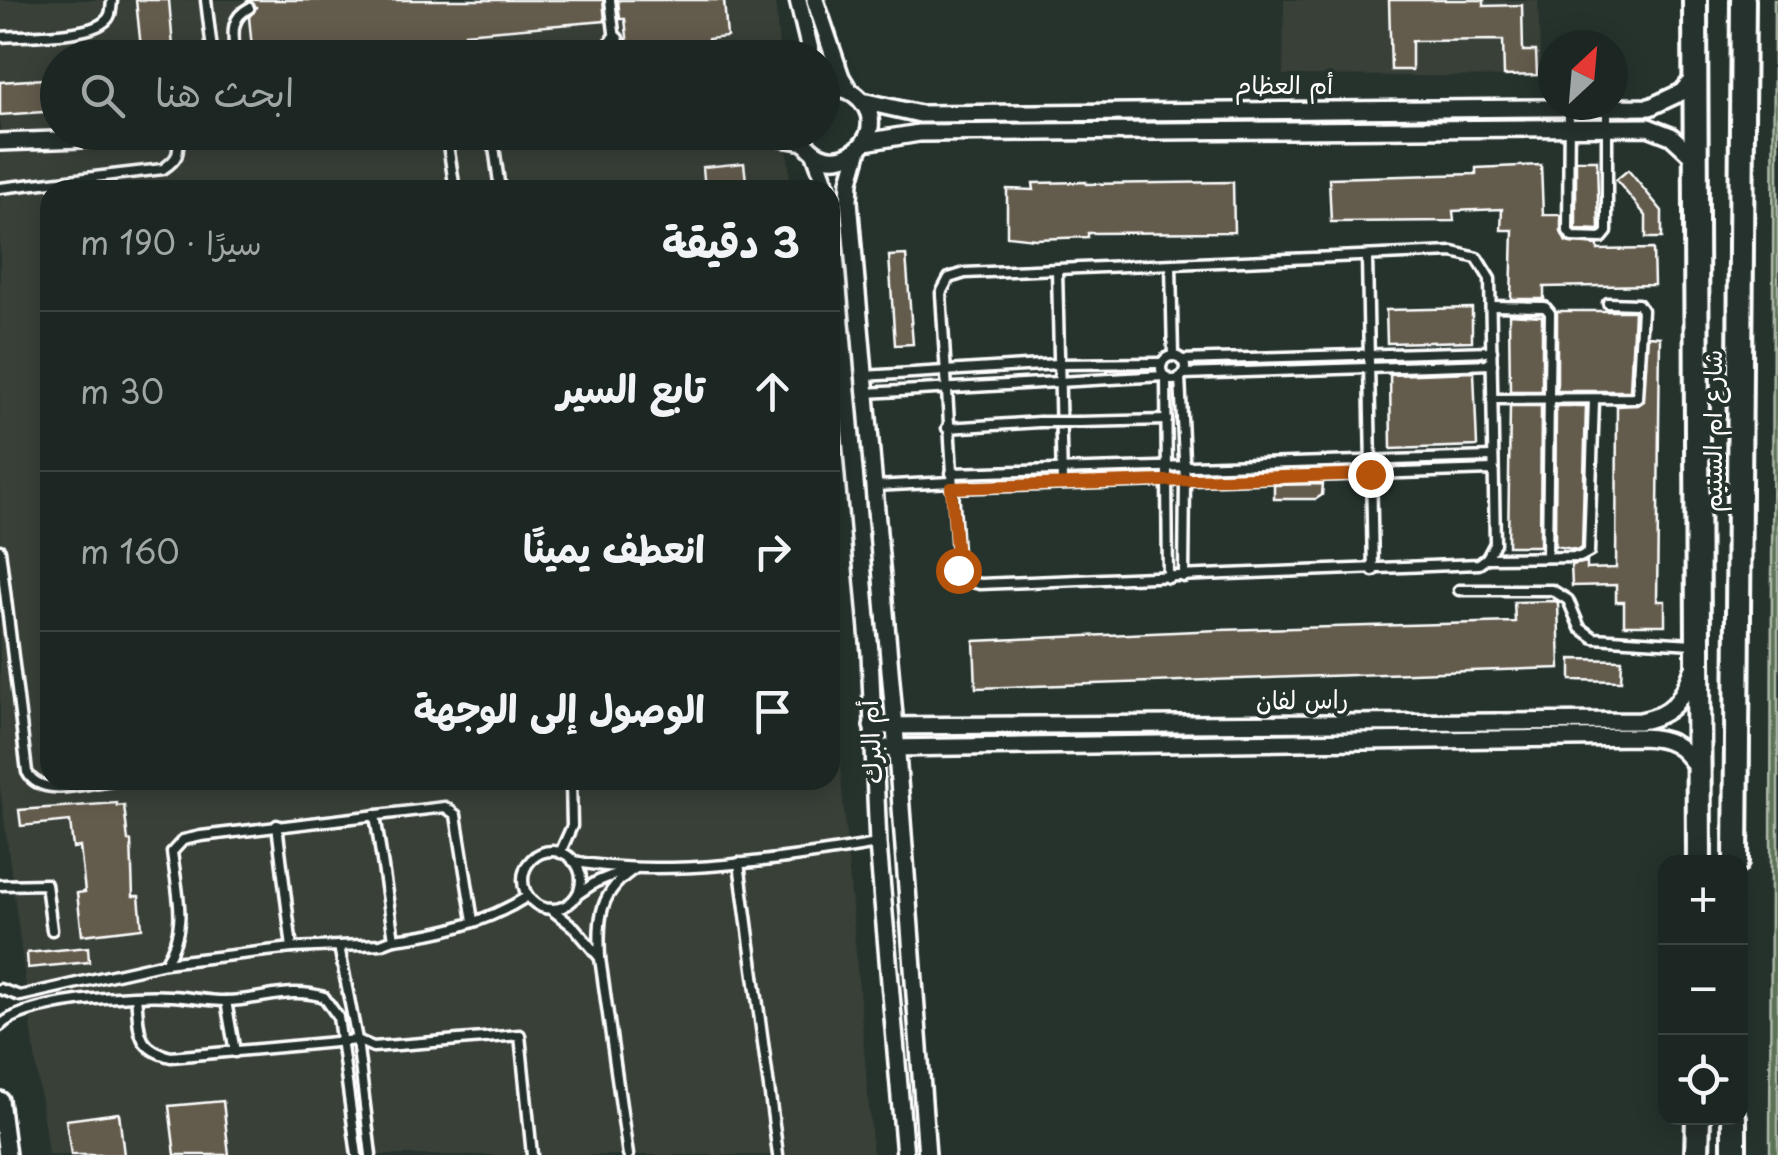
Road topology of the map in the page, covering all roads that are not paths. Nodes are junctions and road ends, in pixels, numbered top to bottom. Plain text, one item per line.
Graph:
1 (112, 0) edge
2 (206, 0) edge
3 (610, 0) edge
4 (798, 0) edge
5 (815, 0) edge
6 (1696, 0) edge
7 (1742, 0) edge
8 (248, 8) dead end
9 (0, 38) edge
10 (210, 40) edge
11 (234, 40) edge
12 (615, 40) edge
13 (808, 40) edge
14 (832, 40) edge
15 (840, 59) edge
16 (1696, 76) junction
17 (840, 92) edge
18 (855, 95) junction
19 (1538, 108) edge
20 (1628, 108) edge
21 (1174, 110) junction
22 (1568, 120) edge
23 (1607, 120) edge
24 (1568, 128) junction
25 (1607, 128) junction
26 (1174, 132) junction
27 (40, 140) edge
28 (3, 141) edge
29 (862, 145) junction
30 (180, 150) edge
31 (448, 150) edge
32 (494, 150) edge
33 (809, 150) edge
34 (816, 150) edge
35 (1697, 160) junction
36 (69, 180) edge
37 (453, 180) edge
38 (499, 180) edge
39 (823, 180) edge
40 (40, 183) edge
41 (0, 188) edge
42 (1367, 257) junction
43 (1171, 264) junction
44 (1058, 270) junction
45 (1608, 303) dead end
46 (1491, 306) junction
47 (1492, 350) junction
48 (1368, 353) junction
49 (840, 357) edge
50 (1177, 358) junction
51 (1162, 363) junction
52 (1058, 364) junction
53 (1492, 364) junction
54 (1369, 367) junction
55 (945, 369) junction
56 (1182, 376) junction
57 (1165, 377) junction
58 (1060, 382) junction
59 (865, 384) junction
60 (945, 388) junction
61 (1492, 398) junction
62 (1548, 399) junction
63 (1594, 400) junction
64 (1167, 420) junction
65 (947, 428) junction
66 (1493, 457) junction
67 (1369, 462) junction
68 (1168, 465) junction
69 (1184, 465) junction
70 (1062, 469) junction
71 (1494, 470) junction
72 (1370, 474) junction
73 (1167, 480) junction
74 (1185, 480) junction
75 (951, 481) junction
76 (1062, 483) junction
77 (874, 486) junction
78 (0, 550) edge
79 (1547, 557) junction
80 (1487, 558) junction
81 (1373, 570) junction
82 (1184, 577) junction
83 (1168, 578) junction
84 (1459, 590) dead end
85 (1698, 650) junction
86 (888, 651) junction
87 (870, 653) junction
88 (872, 726) junction
89 (895, 727) junction
90 (873, 746) junction
91 (894, 749) junction
92 (1700, 772) junction
93 (40, 785) edge
94 (571, 790) edge
95 (375, 814) junction
96 (277, 825) junction
97 (878, 844) junction
98 (560, 853) junction
99 (1699, 855) edge
100 (1736, 855) edge
101 (574, 862) junction
102 (739, 864) junction
103 (637, 867) junction
104 (1, 888) edge
105 (578, 894) junction
106 (528, 896) junction
107 (551, 909) junction
108 (473, 921) junction
109 (52, 930) dead end
110 (394, 938) junction
111 (339, 946) junction
112 (292, 948) junction
113 (600, 958) junction
114 (165, 963) junction
115 (0, 989) edge
116 (136, 996) junction
117 (226, 1002) junction
118 (0, 1026) edge
119 (357, 1040) junction
120 (342, 1041) junction
121 (235, 1052) junction
122 (0, 1100) edge
123 (1698, 1125) edge
124 (1734, 1125) edge
125 (4, 1152) edge
126 (357, 1155) edge
127 (372, 1155) edge
128 (532, 1155) edge
129 (628, 1155) edge
130 (778, 1155) edge
131 (904, 1155) edge
132 (927, 1155) edge
133 (1698, 1155) edge
134 (1734, 1155) edge

1 - 9 lane
2 - 10 lane
3 - 12 lane
4 - 13 street
5 - 14 street
6 - 16 main road, شارع ام السنيم
7 - 100 main road, شارع ام السنيم
8 - 11 lane
15 - 18 street
16 - 20 street, أم العظام
16 - 35 main road, شارع ام السنيم
17 - 18 street, أم العظام
18 - 21 street, أم العظام
18 - 29 street, أم البرك
19 - 21 street, أم العظام
21 - 26 street
22 - 24 lane
23 - 25 lane
24 - 25 street, أم العظام
24 - 25 lane
24 - 26 street, أم العظام
25 - 35 street, أم العظام
26 - 29 street, أم العظام
27 - 28 street
29 - 34 street, أم العظام
29 - 59 street, أم البرك
30 - 36 lane
31 - 37 lane
32 - 38 lane
33 - 39 street, أم البرك
35 - 85 main road, شارع ام السنيم
40 - 41 lane
42 - 43 lane
42 - 46 lane
42 - 48 lane
43 - 44 lane
43 - 50 lane
44 - 52 lane
44 - 55 lane
45 - 63 lane
46 - 47 lane
46 - 62 lane
47 - 48 lane
47 - 53 lane
48 - 50 lane
48 - 54 lane
49 - 87 street, أم البرك
50 - 51 lane
50 - 56 lane
51 - 52 lane
51 - 57 lane
52 - 55 lane
52 - 58 lane
53 - 54 lane
53 - 61 lane
54 - 56 lane
54 - 67 lane
55 - 59 lane
55 - 60 lane
56 - 57 lane
56 - 69 lane
57 - 58 lane
57 - 64 lane
58 - 60 lane
58 - 70 lane
59 - 60 lane
59 - 77 street, أم البرك
60 - 65 lane
61 - 62 lane
61 - 66 lane
62 - 63 lane
62 - 79 lane
63 - 79 lane
64 - 65 lane, bridge
64 - 68 lane
65 - 75 lane
66 - 67 lane
66 - 71 lane
67 - 69 lane
67 - 72 lane
68 - 69 lane
68 - 70 lane
68 - 73 lane
69 - 74 lane
70 - 75 lane
70 - 76 lane
71 - 72 lane
71 - 80 lane
72 - 74 lane
72 - 81 lane
73 - 74 lane
73 - 76 lane
73 - 83 lane
74 - 82 lane
75 - 76 lane
75 - 77 lane
75 - 83 lane
77 - 86 street, أم البرك
78 - 93 lane
79 - 80 lane
80 - 81 lane
81 - 82 lane
82 - 83 lane
84 - 85 lane
85 - 89 street, راس لفان
85 - 92 main road, شارع ام السنيم
86 - 87 street
86 - 89 street, أم البرك
87 - 88 street, أم البرك
88 - 89 street, راس لفان
88 - 90 street, أم البرك
89 - 91 street, أم البرك
90 - 91 street, راس لفان
90 - 97 street, أم البرك
91 - 92 street, راس لفان
91 - 132 street, أم البرك
92 - 99 main road, شارع ام السنيم
94 - 98 lane
95 - 96 lane
95 - 108 lane
95 - 110 lane
96 - 112 lane
96 - 114 lane
97 - 102 lane
97 - 131 street, أم البرك
98 - 101 lane
98 - 106 lane
101 - 103 lane
101 - 105 lane
102 - 103 lane
102 - 130 lane
103 - 105 lane
103 - 113 lane
104 - 109 lane
105 - 107 lane
106 - 107 lane
106 - 108 lane
107 - 113 lane
108 - 110 lane
110 - 111 lane
111 - 112 lane
111 - 119 lane
112 - 114 lane
113 - 129 lane
114 - 115 lane
116 - 117 lane
116 - 118 lane
116 - 121 lane
117 - 120 lane
117 - 121 lane
119 - 120 lane
119 - 127 lane
119 - 128 lane
120 - 121 lane
120 - 126 lane
122 - 125 street
123 - 133 main road
124 - 134 main road

